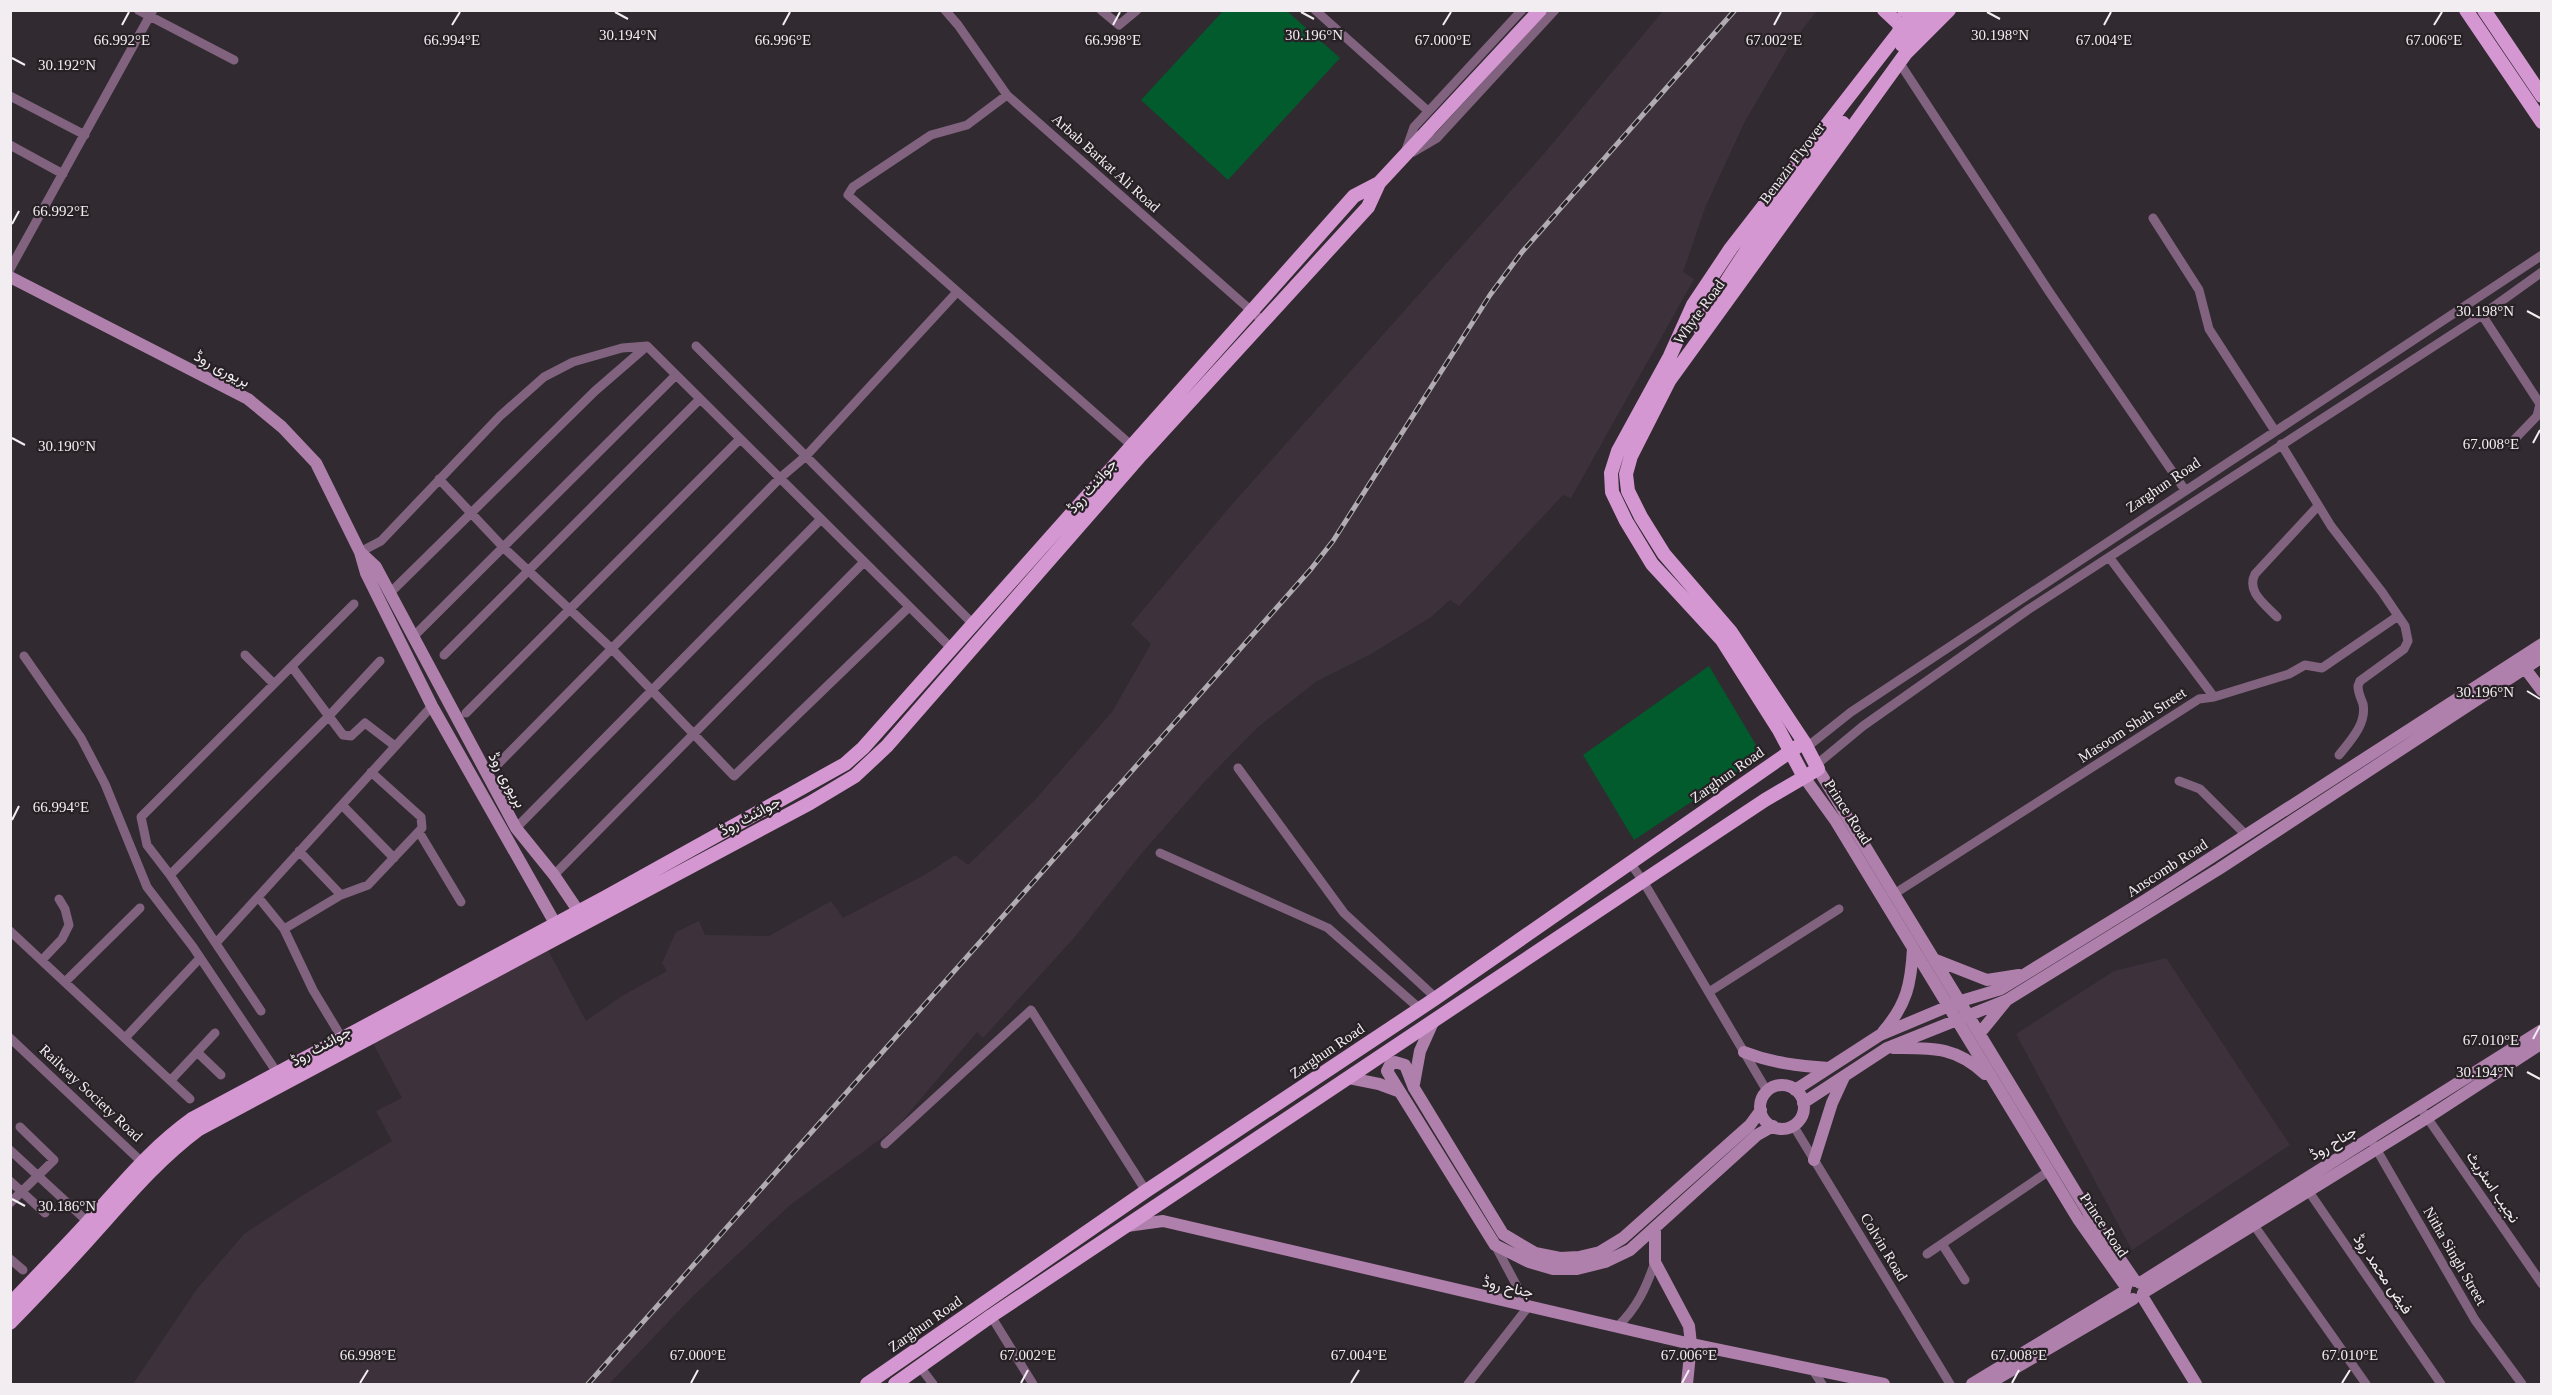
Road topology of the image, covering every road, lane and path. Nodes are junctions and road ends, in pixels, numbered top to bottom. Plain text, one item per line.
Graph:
1 (138, 10) edge
2 (945, 10) edge
3 (1101, 10) edge
4 (1137, 10) edge
5 (1315, 10) edge
6 (1522, 10) edge
7 (1540, 10) edge
8 (1555, 10) edge
9 (1884, 10) edge
10 (1904, 10) edge
11 (1916, 10) edge
12 (1949, 10) edge
13 (2466, 10) edge
14 (2484, 10) edge
15 (1934, 12) edge
16 (151, 14) edge
17 (1902, 45) junction
18 (234, 60) dead end
19 (1899, 62) junction
20 (1007, 95) junction
21 (10, 96) edge
22 (2541, 96) edge
23 (1428, 111) junction
24 (2541, 122) edge
25 (85, 135) junction
26 (10, 145) edge
27 (1403, 158) junction
28 (63, 174) junction
29 (1379, 183) junction
30 (2153, 218) dead end
31 (2541, 255) edge
32 (10, 269) edge
33 (2541, 272) edge
34 (10, 277) edge
35 (957, 292) junction
36 (1712, 303) joint
37 (1251, 309) junction
38 (2482, 315) junction
39 (1264, 322) junction
40 (647, 346) junction
41 (696, 346) dead end
42 (1677, 359) junction
43 (676, 375) junction
44 (700, 399) junction
45 (2275, 431) junction
46 (740, 439) junction
47 (2511, 443) dead end
48 (2281, 444) junction
49 (1131, 445) junction
50 (806, 456) junction
51 (439, 478) junction
52 (780, 478) junction
53 (2185, 490) junction
54 (2318, 506) junction
55 (472, 512) junction
56 (820, 519) junction
57 (503, 547) junction
58 (360, 552) junction
59 (2109, 557) junction
60 (864, 562) junction
61 (529, 571) junction
62 (390, 593) junction
63 (354, 604) dead end
64 (909, 607) junction
65 (568, 609) junction
66 (2398, 616) junction
67 (2277, 617) dead end
68 (973, 624) junction
69 (413, 637) junction
70 (2541, 644) edge
71 (951, 648) junction
72 (612, 649) junction
73 (245, 655) dead end
74 (444, 655) dead end
75 (24, 656) dead end
76 (380, 661) dead end
77 (2532, 661) edge
78 (292, 666) junction
79 (274, 684) junction
80 (653, 691) junction
81 (2541, 691) edge
82 (2214, 697) junction
83 (432, 706) junction
84 (466, 713) dead end
85 (328, 717) junction
86 (695, 734) junction
87 (1805, 745) junction
88 (395, 746) junction
89 (1790, 751) junction
90 (2339, 755) dead end
91 (497, 765) dead end
92 (1817, 767) junction
93 (1238, 768) dead end
94 (371, 772) junction
95 (1804, 777) junction
96 (2178, 781) dead end
97 (342, 805) junction
98 (516, 828) junction
99 (419, 832) junction
100 (2246, 836) junction
101 (299, 851) junction
102 (1160, 853) dead end
103 (394, 858) junction
104 (1631, 864) junction
105 (170, 875) junction
106 (554, 875) junction
107 (1643, 880) junction
108 (1894, 894) junction
109 (341, 895) junction
110 (258, 897) junction
111 (59, 899) dead end
112 (461, 902) dead end
113 (140, 908) dead end
114 (1839, 909) dead end
115 (582, 916) junction
116 (284, 929) junction
117 (558, 930) junction
118 (10, 931) edge
119 (216, 943) junction
120 (1913, 948) junction
121 (200, 958) junction
122 (1935, 959) junction
123 (42, 960) junction
124 (2026, 974) junction
125 (65, 982) junction
126 (1709, 992) junction
127 (1436, 998) junction
128 (2007, 1000) junction
129 (1956, 1004) junction
130 (1420, 1009) junction
131 (261, 1011) dead end
132 (1963, 1017) junction
133 (1433, 1022) junction
134 (2541, 1030) edge
135 (1980, 1033) junction
136 (215, 1034) dead end
137 (1880, 1035) junction
138 (10, 1038) edge
139 (125, 1038) junction
140 (342, 1038) junction
141 (2541, 1043) edge
142 (1887, 1048) junction
143 (197, 1052) junction
144 (1744, 1052) junction
145 (1829, 1068) junction
146 (278, 1074) junction
147 (221, 1075) dead end
148 (1844, 1076) junction
149 (1349, 1078) junction
150 (171, 1080) junction
151 (1997, 1085) junction
152 (1414, 1088) junction
153 (1795, 1090) junction
154 (1398, 1091) junction
155 (1767, 1091) junction
156 (190, 1099) dead end
157 (1803, 1103) junction
158 (1761, 1110) junction
159 (2424, 1113) junction
160 (1793, 1125) junction
161 (1773, 1126) junction
162 (20, 1127) dead end
163 (2370, 1138) junction
164 (885, 1144) dead end
165 (10, 1150) edge
166 (2376, 1150) junction
167 (1814, 1160) junction
168 (145, 1165) junction
169 (2049, 1171) junction
170 (39, 1177) junction
171 (10, 1180) edge
172 (2304, 1185) junction
173 (1146, 1191) junction
174 (23, 1192) junction
175 (10, 1203) edge
176 (45, 1213) dead end
177 (2246, 1214) junction
178 (88, 1222) junction
179 (2253, 1225) junction
180 (1126, 1226) junction
181 (1655, 1228) junction
182 (1942, 1244) junction
183 (1495, 1245) junction
184 (1927, 1254) dead end
185 (10, 1259) edge
186 (1655, 1262) junction
187 (23, 1270) dead end
188 (1965, 1280) dead end
189 (2541, 1284) edge
190 (2135, 1290) junction
191 (10, 1304) edge
192 (1528, 1307) junction
193 (991, 1316) junction
194 (10, 1323) edge
195 (1617, 1327) junction
196 (1691, 1344) junction
197 (920, 1367) junction
198 (1812, 1369) junction
199 (867, 1384) edge
200 (895, 1384) edge
201 (933, 1384) edge
202 (1033, 1384) edge
203 (1468, 1384) edge
204 (1688, 1384) edge
205 (1822, 1384) edge
206 (1884, 1384) edge
207 (1950, 1384) edge
208 (1972, 1384) edge
209 (1988, 1384) edge
210 (2196, 1384) edge
211 (2366, 1384) edge
212 (2441, 1384) edge
213 (2522, 1384) edge

1 - 16 street
2 - 20 street, Arbab Barkat Ali Road
3 - 4 street
5 - 23 street
6 - 23 street
7 - 27 main road, جوائنٹ روڈ
8 - 27 street
9 - 17 main road, bridge
10 - 15 main road, Benazir Flyover, bridge
11 - 42 main road, Whyte Road
12 - 19 main road, Whyte Road
13 - 24 main road
14 - 22 main road
15 - 17 main road, Benazir Flyover
16 - 18 street
16 - 25 street
17 - 36 main road, Benazir Flyover
19 - 42 main road, Whyte Road
19 - 53 street
20 - 35 street
20 - 37 street, Arbab Barkat Ali Road
21 - 25 street
23 - 27 street
25 - 28 street
26 - 28 street
27 - 29 main road, جوائنٹ روڈ
28 - 32 street
29 - 37 main road, جوائنٹ روڈ
29 - 39 main road, جوائنٹ روڈ
30 - 45 street
31 - 45 street, Zarghun Road
33 - 38 street, Zarghun Road
34 - 58 main road, بریوری روڈ
35 - 49 street
35 - 50 street
36 - 42 main road, Whyte Road
37 - 39 street, Arbab Barkat Ali Road
37 - 49 main road, جوائنٹ روڈ
38 - 47 street
38 - 48 street, Zarghun Road
39 - 115 main road, جوائنٹ روڈ
40 - 43 street
40 - 51 street
40 - 55 street
41 - 50 street
42 - 87 main road, Prince Road
42 - 89 main road, Prince Road
43 - 44 street
43 - 57 street
44 - 46 street
44 - 61 street
45 - 53 street, Zarghun Road
46 - 52 street
46 - 65 street
48 - 54 street
48 - 59 street, Zarghun Road
49 - 68 main road, جوائنٹ روڈ
50 - 52 street
50 - 68 street
51 - 55 street
51 - 58 street
52 - 56 street
52 - 72 street
53 - 87 street, Zarghun Road
54 - 66 street
54 - 67 street
55 - 57 street
55 - 62 street
56 - 60 street
56 - 80 street
57 - 61 street
57 - 69 street
58 - 62 main road, بریوری روڈ
58 - 83 main road, بریوری روڈ
59 - 82 street
59 - 92 street, Zarghun Road
60 - 64 street
60 - 86 street
61 - 65 street
61 - 74 street
62 - 69 main road, بریوری روڈ
63 - 78 street
64 - 71 street
64 - 86 street
65 - 72 street
65 - 84 street
66 - 82 street, Masoom Shah Street
66 - 90 street
68 - 71 main road, جوائنٹ روڈ
69 - 98 main road, بریوری روڈ
70 - 77 main road, Anscomb Road
71 - 115 main road, جوائنٹ روڈ
72 - 80 street
72 - 91 street
73 - 79 street
75 - 121 street
76 - 85 street
77 - 81 main road
77 - 100 main road, Anscomb Road
77 - 128 main road, Anscomb Road
78 - 79 street
78 - 85 street
79 - 105 street
80 - 86 street
80 - 98 street
82 - 108 street, Masoom Shah Street
83 - 88 street
83 - 117 main road, بریوری روڈ
85 - 88 street
85 - 105 street
86 - 106 street
87 - 89 main road, Zarghun Road
87 - 92 main road, Prince Road
88 - 94 street
89 - 95 main road, Prince Road
89 - 104 main road, Zarghun Road
92 - 95 main road, Zarghun Road
92 - 108 main road, Prince Road
93 - 127 street
94 - 97 street
94 - 99 street
95 - 107 main road, Zarghun Road
95 - 120 main road, Prince Road
96 - 100 street
97 - 101 street
97 - 103 street
98 - 106 main road, بریوری روڈ
99 - 103 street
99 - 112 street
100 - 124 main road, Anscomb Road
101 - 109 street
101 - 110 street
102 - 130 street
103 - 109 street
104 - 107 street
104 - 127 main road, Zarghun Road
105 - 119 street
106 - 115 main road, بریوری روڈ
107 - 126 street
107 - 133 main road, Zarghun Road
108 - 122 main road, Prince Road
109 - 116 street
110 - 116 street
110 - 119 street
111 - 123 street
113 - 125 street
114 - 126 street
115 - 117 main road, جوائنٹ روڈ
116 - 140 street
117 - 140 main road, جوائنٹ روڈ
117 - 168 main road, جوائنٹ روڈ
118 - 123 street
119 - 131 street
120 - 129 main road, Prince Road
120 - 137 main road
121 - 139 street
121 - 146 street
122 - 124 main road
122 - 129 main road, Prince Road
123 - 125 street
124 - 129 main road, Anscomb Road
125 - 139 street
126 - 144 street
127 - 130 main road, Zarghun Road
128 - 132 main road, Anscomb Road
128 - 135 main road
129 - 132 main road, Prince Road
129 - 137 main road, Anscomb Road
130 - 173 main road, Zarghun Road
132 - 135 main road, Prince Road
132 - 142 main road, Anscomb Road
132 - 151 main road, Prince Road
133 - 149 main road, Zarghun Road
133 - 152 main road
134 - 159 main road, جناح روڈ
135 - 190 main road, Prince Road
136 - 143 street
137 - 145 main road, Anscomb Road
138 - 168 street, Railway Society Road
139 - 150 street
140 - 146 main road, جوائنٹ روڈ
141 - 159 main road, جناح روڈ
142 - 148 main road, Anscomb Road
142 - 151 main road
143 - 147 street
143 - 150 street
144 - 145 main road
144 - 155 street
145 - 153 main road, Anscomb Road
146 - 168 main road, جوائنٹ روڈ
148 - 157 main road, Anscomb Road
148 - 167 main road
149 - 154 main road
149 - 180 main road, Zarghun Road
150 - 156 street
151 - 169 main road, Prince Road
152 - 154 main road
152 - 158 main road
153 - 155 main road
153 - 157 main road
154 - 183 main road
155 - 158 main road
157 - 160 main road
158 - 161 main road
159 - 163 main road, جناح روڈ
159 - 166 main road, جناح روڈ
159 - 189 street, نجیب اسٹریٹ
160 - 161 main road
160 - 167 street, Colvin Road
161 - 181 main road
162 - 170 street
163 - 166 street, Nitha Singh Street
163 - 172 main road, جناح روڈ
164 - 173 street
165 - 170 street
166 - 172 main road, جناح روڈ
166 - 213 street, Nitha Singh Street
167 - 207 street, Colvin Road
168 - 178 main road, جوائنٹ روڈ
168 - 194 main road, جوائنٹ روڈ
169 - 182 street
169 - 190 main road, Prince Road
170 - 174 street
170 - 178 street
171 - 174 street
172 - 177 main road, جناح روڈ
172 - 179 main road, جناح روڈ
172 - 212 street, فیض محمد روڈ
173 - 199 main road, Zarghun Road
174 - 175 street
174 - 176 street
177 - 179 street
177 - 190 main road, جناح روڈ
178 - 191 main road, جوائنٹ روڈ
179 - 190 main road, جناح روڈ
179 - 211 street
180 - 192 main road, جناح روڈ
180 - 193 main road, Zarghun Road
181 - 183 main road
181 - 186 main road
182 - 184 street
182 - 188 street
183 - 192 street
185 - 187 street
186 - 195 street
186 - 196 main road
190 - 208 main road, جناح روڈ
190 - 209 main road, جناح روڈ
190 - 210 main road, Prince Road
192 - 195 main road, جناح روڈ
192 - 203 street
193 - 197 main road, Zarghun Road
193 - 202 street
195 - 196 main road, جناح روڈ
196 - 198 main road, جناح روڈ
196 - 204 main road
197 - 200 main road, Zarghun Road
197 - 201 street
198 - 205 street
198 - 206 main road, جناح روڈ

